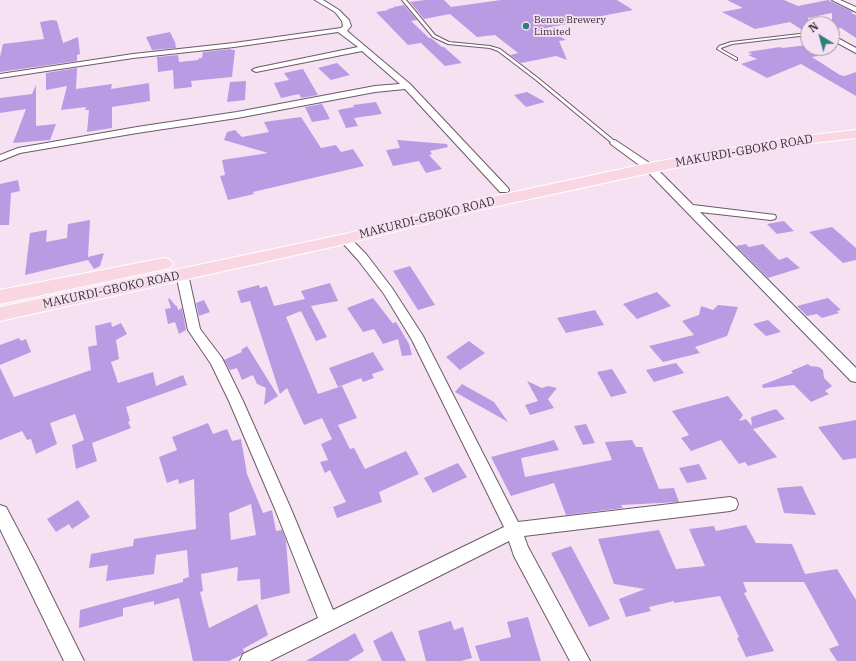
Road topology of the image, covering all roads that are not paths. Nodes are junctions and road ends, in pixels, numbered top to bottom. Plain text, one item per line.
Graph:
1 (318, 0) edge
2 (404, 0) edge
3 (835, 0) edge
4 (856, 10) edge
5 (343, 31) junction
6 (800, 35) edge
7 (840, 42) edge
8 (364, 48) junction
9 (856, 51) edge
10 (736, 59) dead end
11 (256, 70) dead end
12 (0, 76) edge
13 (407, 86) junction
14 (856, 125) edge
15 (856, 134) edge
16 (615, 142) joint
17 (0, 158) edge
18 (645, 164) junction
19 (504, 190) junction
20 (689, 208) junction
21 (771, 218) dead end
22 (345, 239) junction
23 (182, 274) junction
24 (0, 297) edge
25 (0, 314) edge
26 (856, 377) edge
27 (730, 504) dead end
28 (0, 512) edge
29 (514, 530) junction
30 (328, 622) junction
31 (74, 661) edge
32 (250, 661) edge
33 (580, 661) edge

1 - 5 street
2 - 16 lane
3 - 4 street
5 - 8 street
5 - 12 street
6 - 10 lane
7 - 9 street
8 - 11 street
8 - 13 street
13 - 17 street
13 - 19 street
14 - 18 main road
15 - 18 main road, MAKURDI-GBOKO ROAD
16 - 18 street
18 - 19 main road
18 - 20 street
18 - 22 main road, MAKURDI-GBOKO ROAD
19 - 24 main road
20 - 21 street
20 - 26 street
22 - 23 main road, MAKURDI-GBOKO ROAD
22 - 29 street
23 - 25 main road, MAKURDI-GBOKO ROAD
23 - 30 street
27 - 29 street
28 - 31 street
29 - 30 street
29 - 33 street
30 - 32 street

